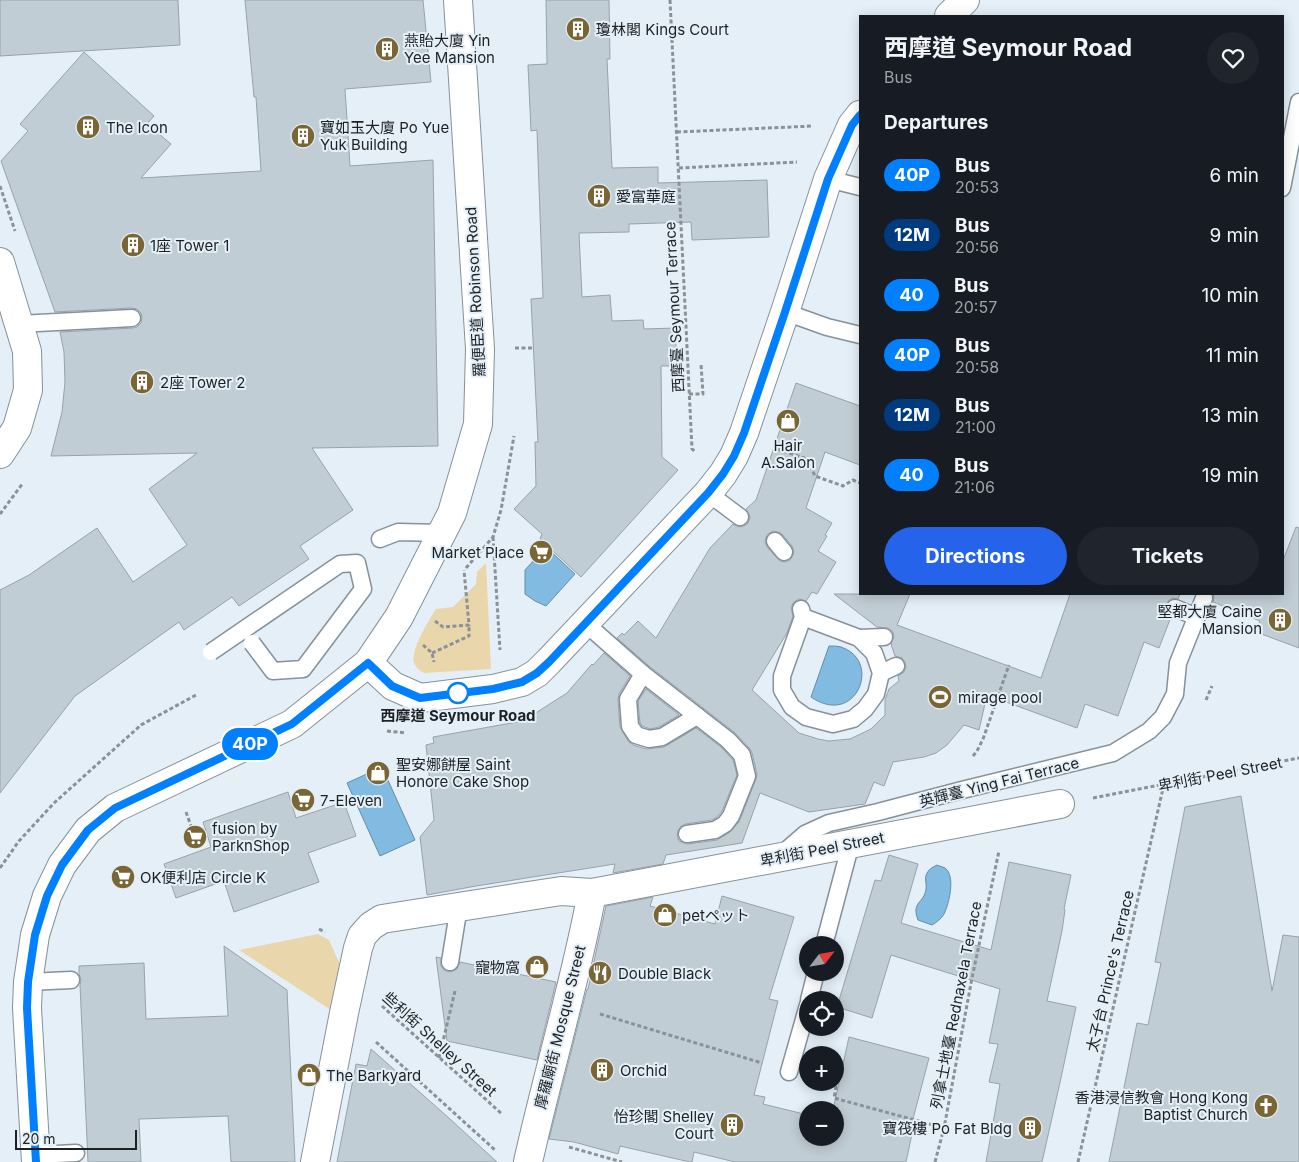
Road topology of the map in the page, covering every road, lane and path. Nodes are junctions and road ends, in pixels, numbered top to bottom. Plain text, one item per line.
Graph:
1 (458, 0) edge
2 (670, 0) edge
3 (965, 0) edge
4 (950, 15) edge
5 (1299, 102) edge
6 (859, 116) edge
7 (821, 126) dead end
8 (676, 132) junction
9 (801, 162) dead end
10 (678, 168) junction
11 (1284, 178) edge
12 (828, 179) junction
13 (859, 187) edge
14 (0, 262) edge
15 (785, 312) junction
16 (132, 318) dead end
17 (19, 324) junction
18 (859, 335) edge
19 (516, 348) dead end
20 (533, 348) dead end
21 (702, 364) dead end
22 (689, 394) junction
23 (771, 447) dead end
24 (692, 449) dead end
25 (0, 454) edge
26 (859, 483) edge
27 (708, 493) junction
28 (740, 517) dead end
29 (442, 533) junction
30 (493, 537) dead end
31 (380, 539) dead end
32 (464, 570) dead end
33 (1204, 598) dead end
34 (1175, 608) dead end
35 (1197, 616) junction
36 (585, 623) junction
37 (469, 625) junction
38 (443, 627) dead end
39 (884, 637) dead end
40 (860, 638) junction
41 (419, 642) dead end
42 (252, 643) dead end
43 (211, 652) dead end
44 (432, 653) junction
45 (500, 654) dead end
46 (434, 662) dead end
47 (368, 663) junction
48 (1009, 665) dead end
49 (896, 666) dead end
50 (881, 673) junction
51 (643, 674) junction
52 (196, 694) dead end
53 (698, 716) junction
54 (971, 758) dead end
55 (1299, 758) edge
56 (1164, 784) junction
57 (1060, 804) joint
58 (186, 810) dead end
59 (687, 834) dead end
60 (195, 838) dead end
61 (851, 844) junction
62 (998, 852) dead end
63 (778, 858) junction
64 (0, 868) edge
65 (592, 893) junction
66 (459, 906) junction
67 (826, 936) edge
68 (450, 962) dead end
69 (351, 979) junction
70 (71, 980) dead end
71 (28, 982) junction
72 (568, 1004) junction
73 (344, 1013) junction
74 (446, 1033) dead end
75 (799, 1036) edge
76 (439, 1058) junction
77 (763, 1064) dead end
78 (789, 1072) dead end
79 (835, 1091) edge
80 (507, 1119) dead end
81 (944, 1128) junction
82 (573, 1149) dead end
83 (76, 1153) dead end
84 (501, 1156) dead end
85 (36, 1158) edge
86 (315, 1162) edge
87 (528, 1162) edge
88 (622, 1162) edge
89 (935, 1162) edge
90 (1078, 1162) edge

1 - 29 street, 羅便臣道 Robinson Road
2 - 8 path, 西摩臺 Seymour Terrace
3 - 4 street
5 - 11 lane
6 - 12 street
7 - 8 path
8 - 10 path, 西摩臺 Seymour Terrace
9 - 10 path
10 - 22 path, 西摩臺 Seymour Terrace
12 - 13 lane
12 - 15 street
14 - 17 street
15 - 18 lane
15 - 27 street
16 - 17 lane
17 - 25 street
19 - 20 path
21 - 22 path
22 - 24 path, 西摩臺 Seymour Terrace
23 - 26 path
27 - 28 lane
27 - 36 street
29 - 31 lane
29 - 47 street, 羅便臣道 Robinson Road
30 - 45 path
32 - 37 path
33 - 35 lane, 英輝臺 Ying Fai Terrace
34 - 35 lane
35 - 63 lane, 英輝臺 Ying Fai Terrace
36 - 47 street
36 - 51 lane
37 - 38 path
37 - 44 path
39 - 40 lane
40 - 50 lane
40 - 50 lane
41 - 44 path
42 - 43 lane, bridge
44 - 46 path
47 - 71 street, 羅便臣道 Robinson Road
48 - 54 path, 英輝臺 Ying Fai Terrace
49 - 50 lane
51 - 53 lane
51 - 53 lane
52 - 64 path
53 - 59 lane
55 - 56 path, 卑利街 Peel Street
56 - 57 path, 卑利街 Peel Street
56 - 90 path, 太子台 Prince's Terrace
57 - 61 street, 卑利街 Peel Street
58 - 60 path
61 - 63 street, 卑利街 Peel Street
61 - 67 lane
62 - 81 path, 列拿士地臺 Rednaxela Terrace
63 - 65 street, 卑利街 Peel Street
65 - 66 street, 卑利街 Peel Street
65 - 72 street, 摩羅廟街 Mosque Street
66 - 68 lane
66 - 69 street, 卑利街 Peel Street
69 - 73 street, 卑利街 Peel Street
69 - 76 path, 些利街 Shelley Street
70 - 71 lane
71 - 85 street, 羅便臣道 Robinson Road
72 - 77 path
72 - 87 street, 摩羅廟街 Mosque Street
73 - 84 path
73 - 86 street, 卑利街 Peel Street
74 - 76 path
75 - 78 lane
76 - 80 path, 些利街 Shelley Street
79 - 81 path
81 - 89 path, 列拿士地臺 Rednaxela Terrace
82 - 88 path
83 - 85 lane

